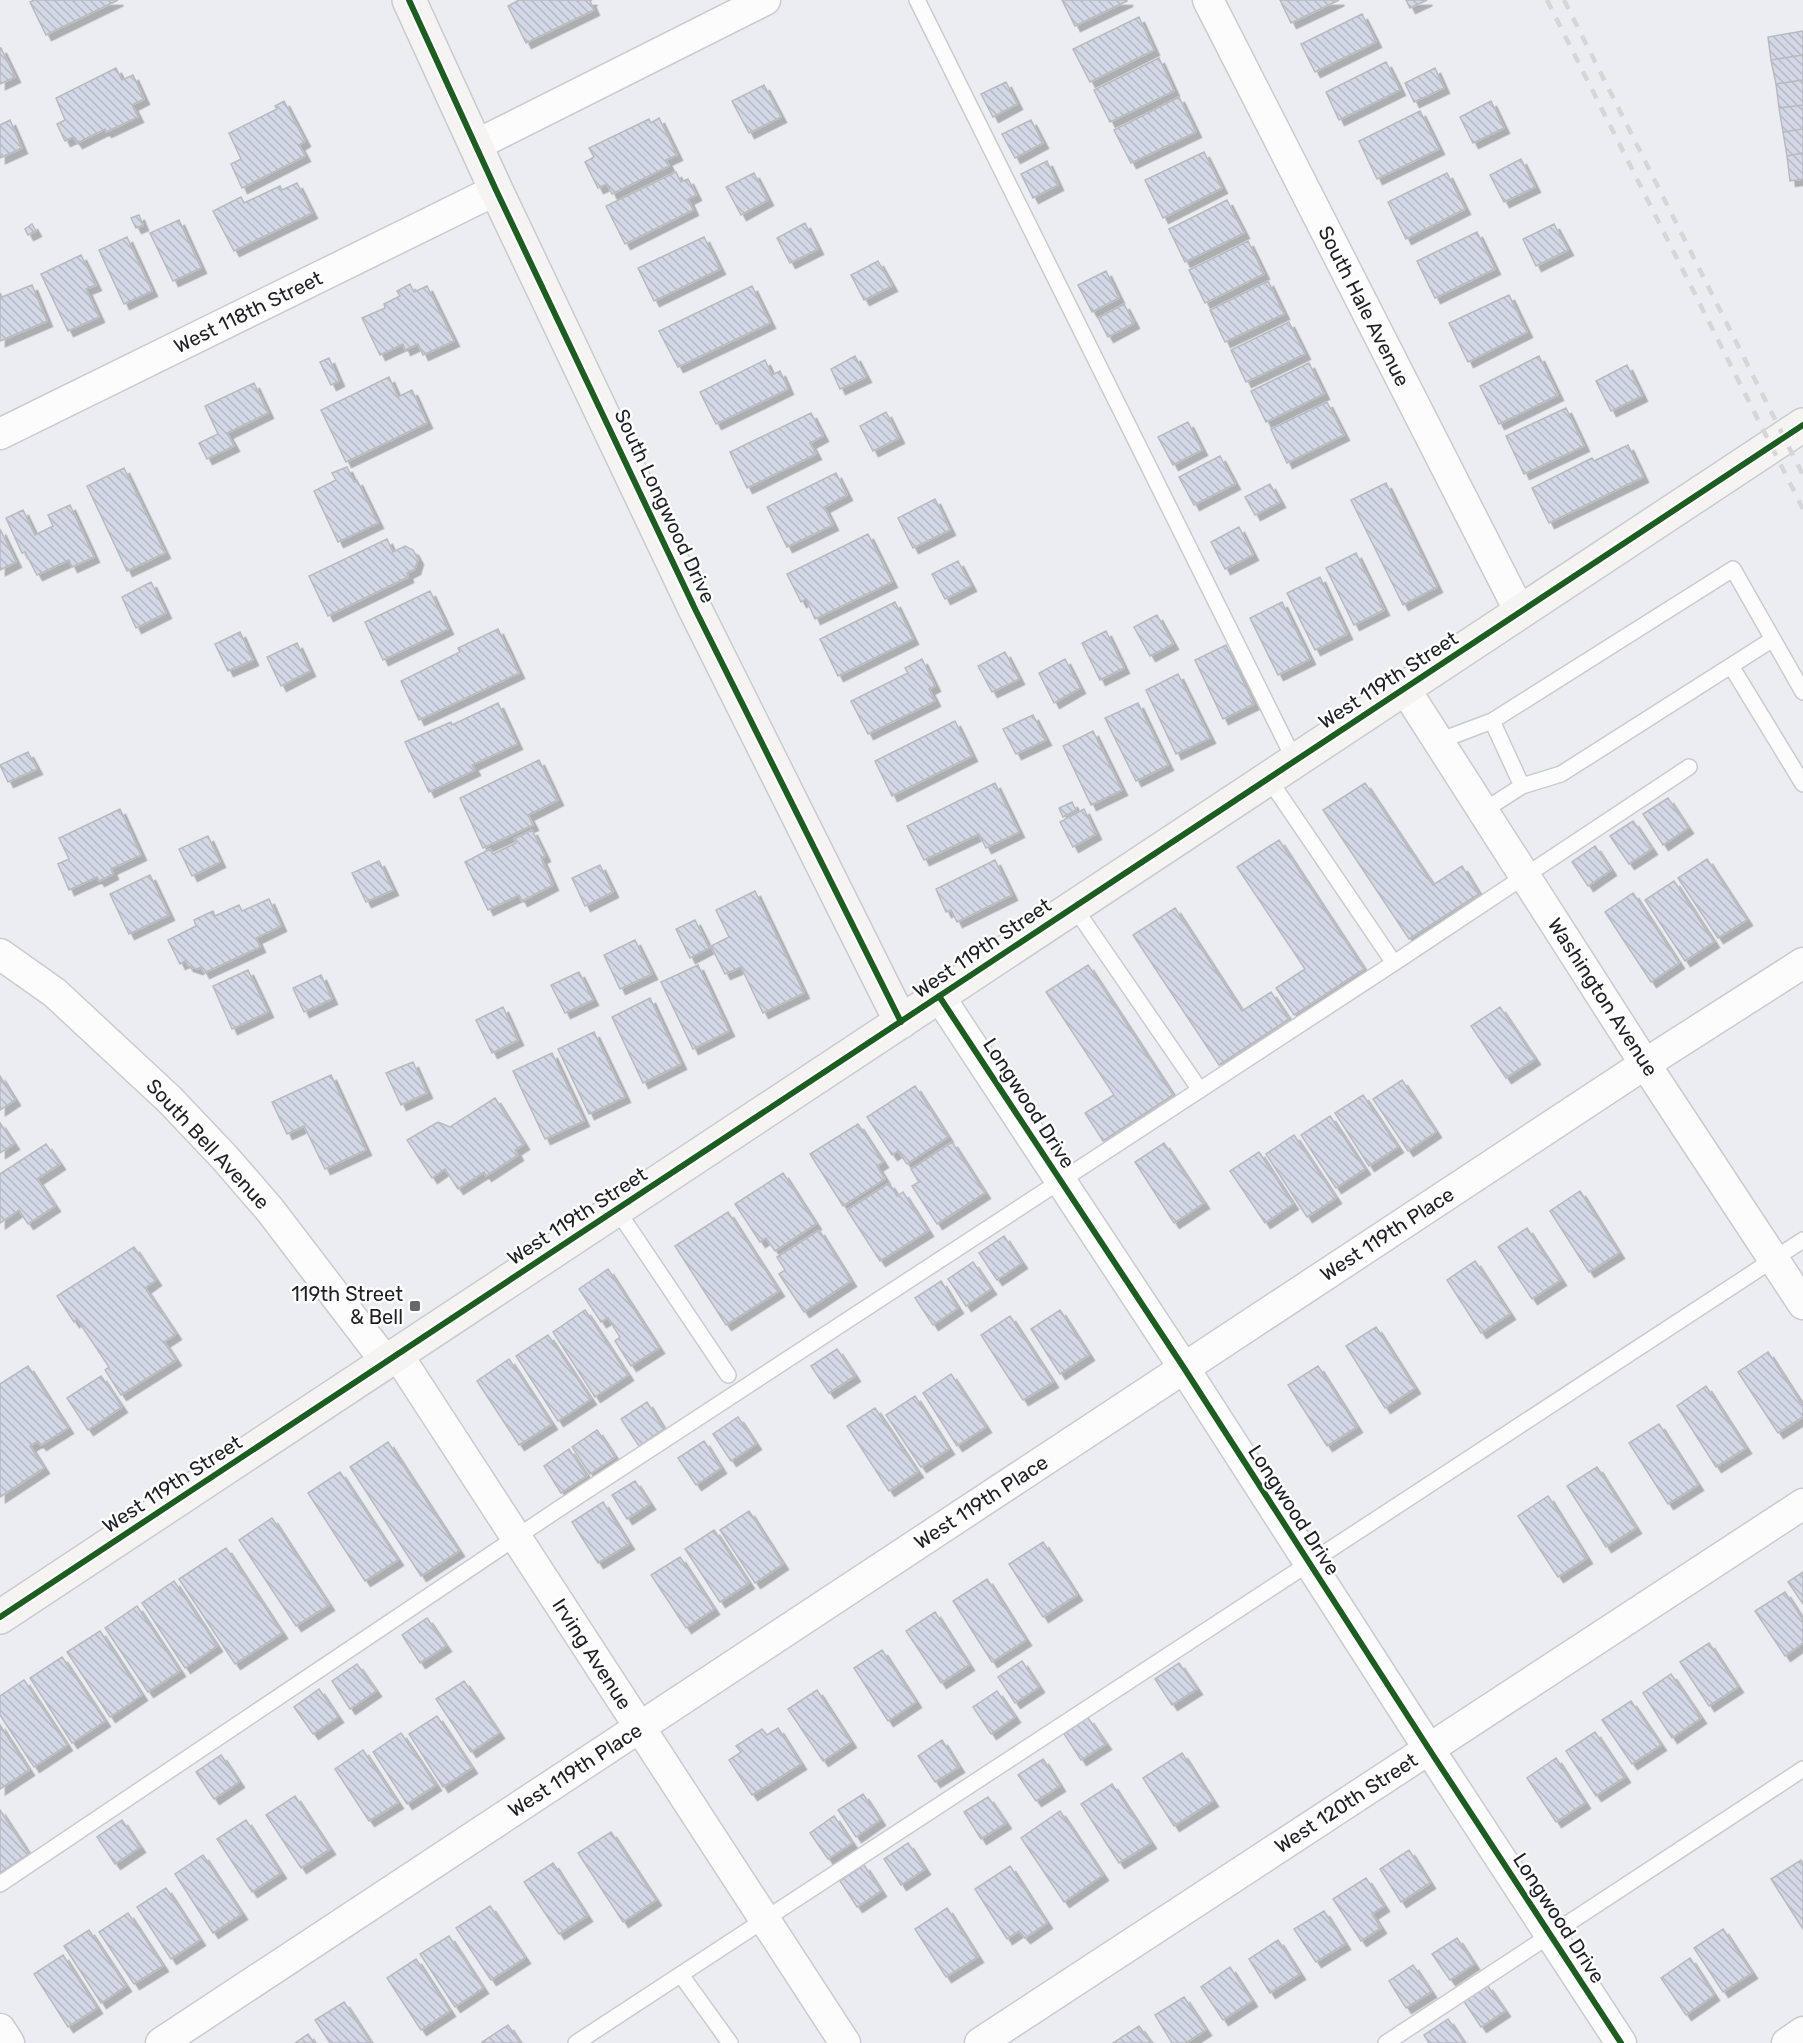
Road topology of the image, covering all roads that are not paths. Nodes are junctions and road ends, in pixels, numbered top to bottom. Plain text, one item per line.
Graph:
1 (409, 0) edge
2 (765, 0) edge
3 (917, 0) edge
4 (1208, 0) edge
5 (476, 145) junction
6 (496, 190) junction
7 (1803, 425) edge
8 (0, 434) edge
9 (1520, 612) junction
10 (1773, 639) junction
11 (1731, 666) junction
12 (1405, 688) junction
13 (1803, 692) edge
14 (1492, 721) junction
15 (1439, 741) junction
16 (1689, 767) dead end
17 (1282, 769) junction
18 (1803, 784) edge
19 (1522, 786) junction
20 (1483, 811) junction
21 (1524, 875) junction
22 (1074, 907) junction
23 (0, 954) edge
24 (1394, 963) junction
25 (1803, 963) edge
26 (939, 996) junction
27 (901, 1022) junction
28 (1645, 1064) junction
29 (1200, 1090) junction
30 (1060, 1180) junction
31 (617, 1210) junction
32 (1803, 1240) edge
33 (1774, 1260) junction
34 (1803, 1304) edge
35 (391, 1358) junction
36 (1184, 1368) junction
37 (728, 1375) dead end
38 (1803, 1504) edge
39 (516, 1537) junction
40 (1309, 1563) junction
41 (0, 1617) edge
42 (640, 1727) junction
43 (1429, 1749) junction
44 (1803, 1769) edge
45 (0, 1884) edge
46 (765, 1920) junction
47 (1550, 1935) junction
48 (681, 1975) junction
49 (0, 2029) edge
50 (1803, 2032) edge
51 (9, 2043) edge
52 (160, 2043) edge
53 (576, 2043) edge
54 (730, 2043) edge
55 (845, 2043) edge
56 (980, 2043) edge
57 (1386, 2043) edge
58 (1621, 2043) edge
59 (1787, 2043) edge

1 - 5 street, South Longwood Drive
2 - 5 street
3 - 17 lane
4 - 9 street, South Hale Avenue
5 - 6 street, South Longwood Drive
6 - 8 street, West 118th Street
6 - 27 street, South Longwood Drive
7 - 9 street, West 119th Street
9 - 12 street, West 119th Street
10 - 11 lane
10 - 13 lane
10 - 14 lane
11 - 18 lane
11 - 19 lane
12 - 15 street, Washington Avenue
12 - 17 street, West 119th Street
14 - 15 lane
14 - 19 lane
15 - 20 street, Washington Avenue
16 - 21 lane
17 - 22 street, West 119th Street
17 - 24 lane
19 - 20 lane
20 - 21 street, Washington Avenue
21 - 24 lane
21 - 28 street, Washington Avenue
22 - 26 street, West 119th Street
22 - 29 lane
23 - 35 street, South Bell Avenue
24 - 29 lane
25 - 28 street, West 119th Place
26 - 27 street, West 119th Street
26 - 30 street, Longwood Drive
27 - 31 street, West 119th Street
28 - 33 street, Washington Avenue
28 - 36 street, West 119th Place
29 - 30 lane
30 - 36 street, Longwood Drive
30 - 39 lane
31 - 35 street, West 119th Street
31 - 37 lane
32 - 33 lane
33 - 34 street, Washington Avenue
33 - 40 lane
35 - 39 street, Irving Avenue
35 - 41 street, West 119th Street
36 - 40 street, Longwood Drive
36 - 42 street, West 119th Place
38 - 43 street, West 120th Street
39 - 42 street, Irving Avenue
39 - 45 lane
40 - 43 street, Longwood Drive
40 - 46 lane
42 - 46 street, Irving Avenue
42 - 52 street, West 119th Place
43 - 47 street, Longwood Drive
43 - 56 street, West 120th Street
44 - 47 lane
46 - 48 lane
46 - 55 street, Irving Avenue
47 - 57 lane
47 - 58 street, Longwood Drive
48 - 53 lane
48 - 54 lane
49 - 51 street
50 - 59 street

